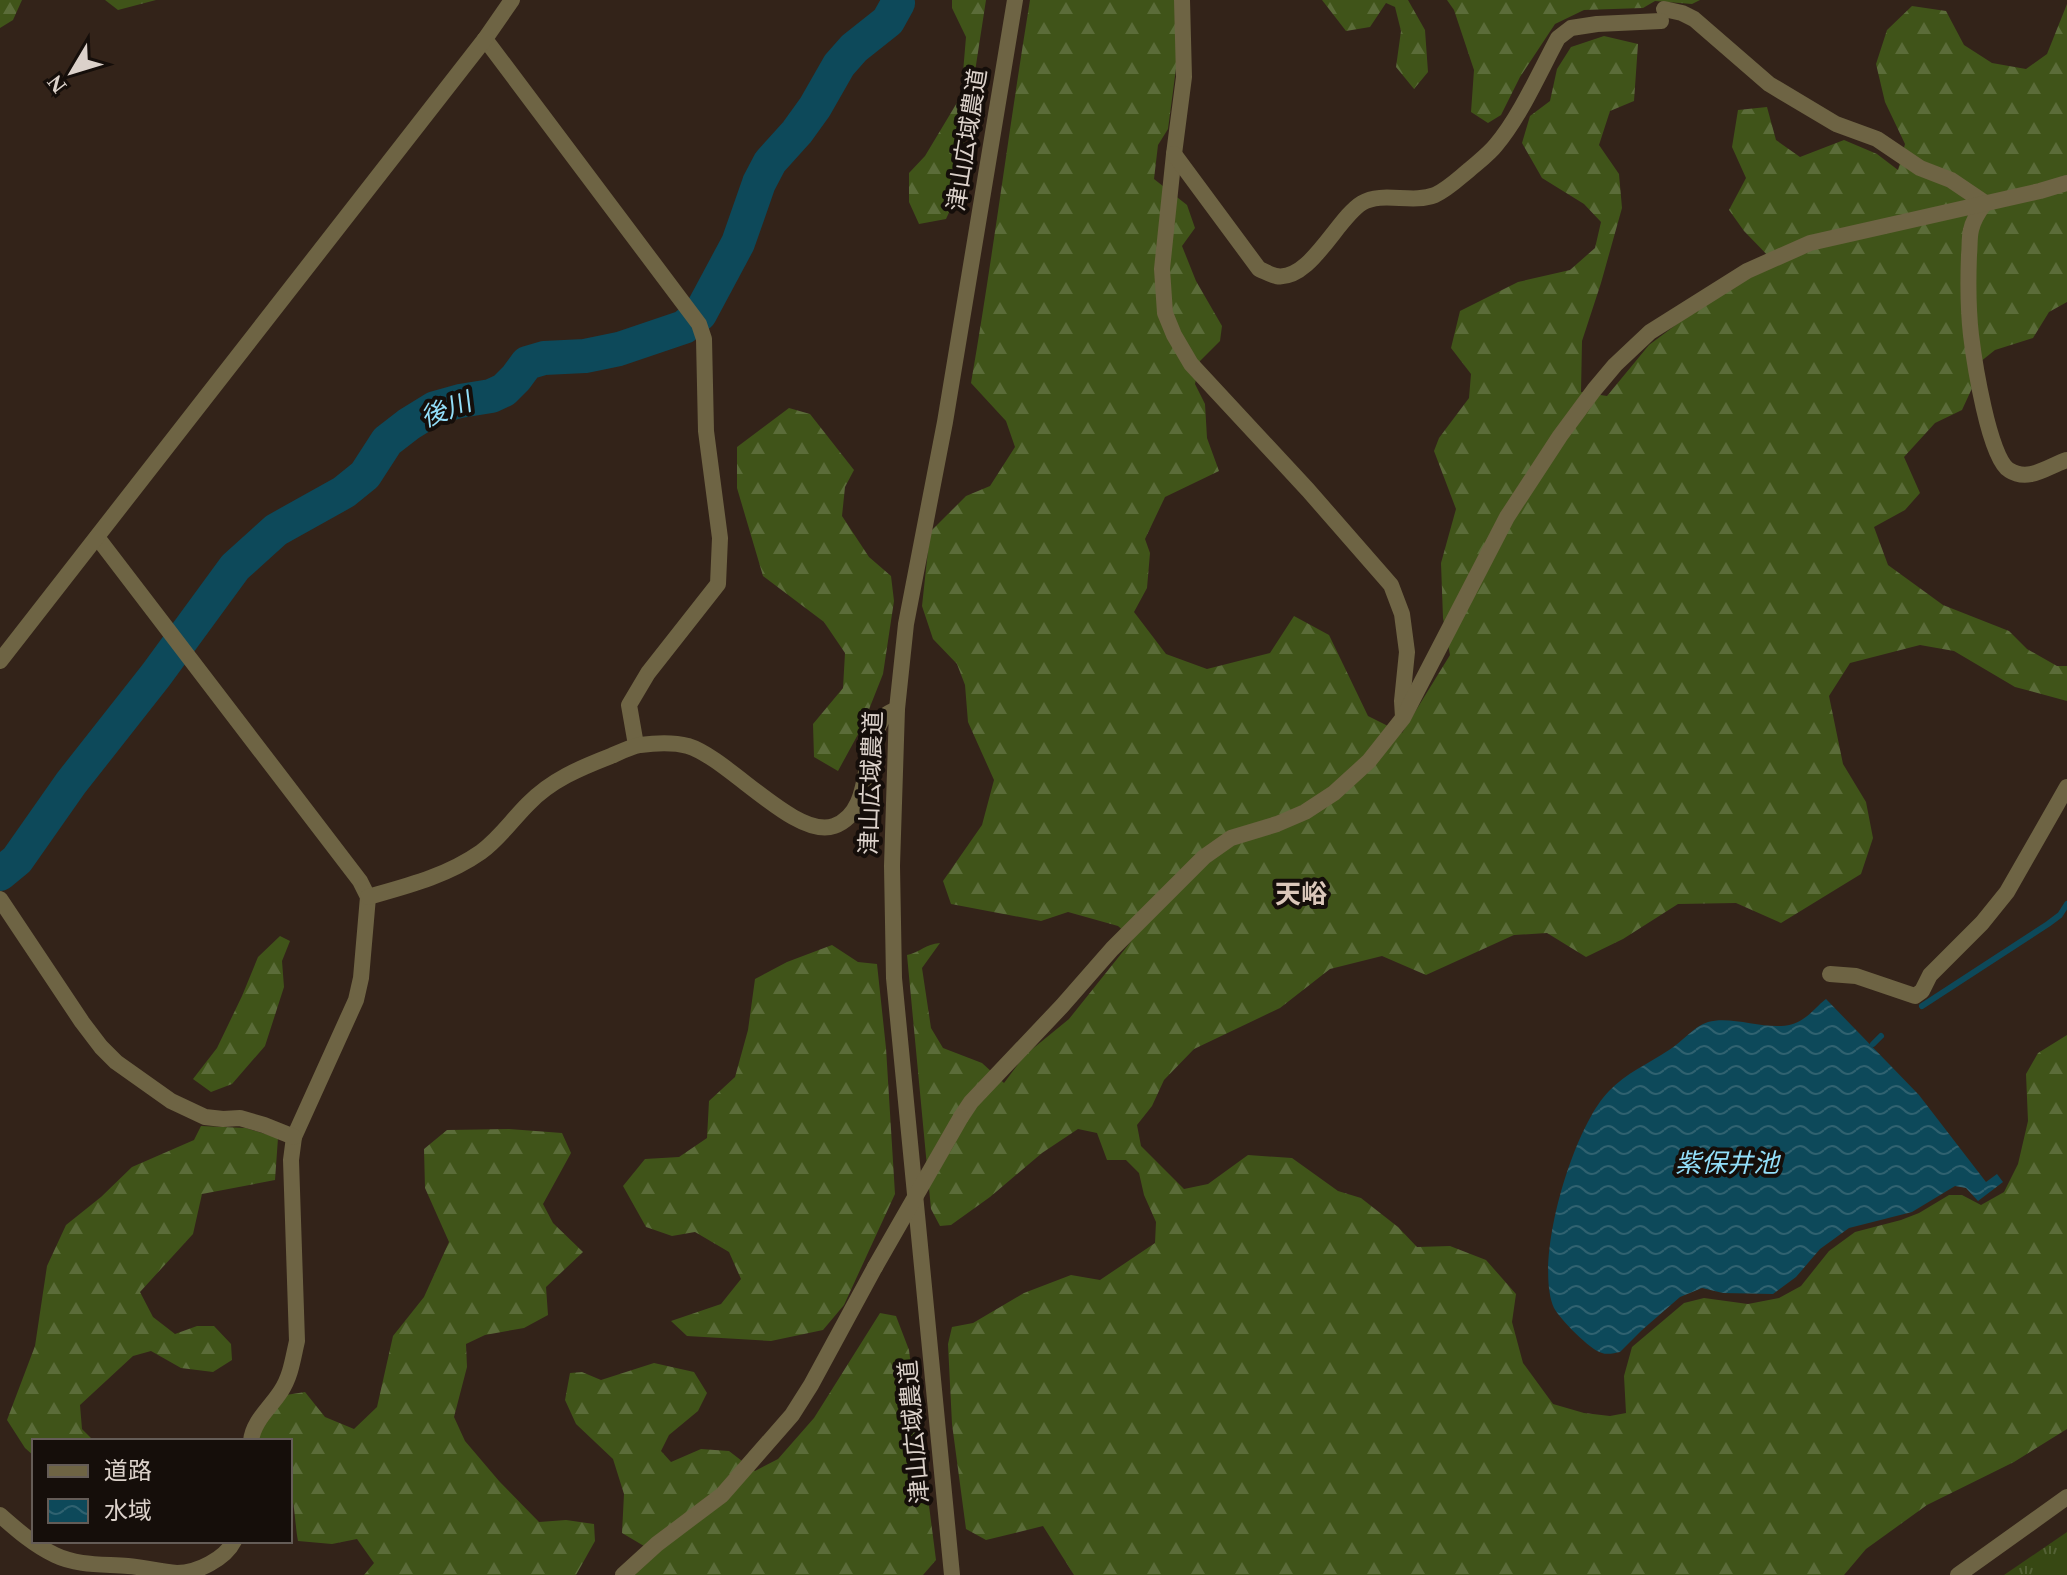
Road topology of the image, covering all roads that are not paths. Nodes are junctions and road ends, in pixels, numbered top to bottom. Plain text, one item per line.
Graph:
1 (512, 0) edge
2 (1015, 0) edge
3 (1182, 0) edge
4 (485, 39) junction
5 (1174, 154) junction
6 (2067, 183) edge
7 (1985, 203) junction
8 (2067, 460) edge
9 (97, 537) junction
10 (0, 661) edge
11 (897, 709) junction
12 (1403, 718) junction
13 (636, 745) junction
14 (2067, 787) edge
15 (368, 897) junction
16 (0, 899) edge
17 (1830, 974) dead end
18 (294, 1137) junction
19 (251, 1439) edge
20 (2067, 1497) edge
21 (0, 1515) edge
22 (32, 1543) edge
23 (32, 1543) edge
24 (233, 1543) edge
25 (623, 1575) edge
26 (952, 1575) edge
27 (1958, 1575) edge

1 - 4 street
2 - 11 street, 津山広域農道
3 - 5 street
4 - 9 street
4 - 13 street
5 - 7 street
5 - 12 street
6 - 7 street
7 - 8 street
7 - 12 street
9 - 10 street
9 - 15 street
11 - 13 street
11 - 26 street, 津山広域農道
12 - 25 street, bridge
13 - 15 street
14 - 17 street
15 - 18 street
16 - 18 street
18 - 19 street
20 - 27 street
21 - 23 street
22 - 24 street

